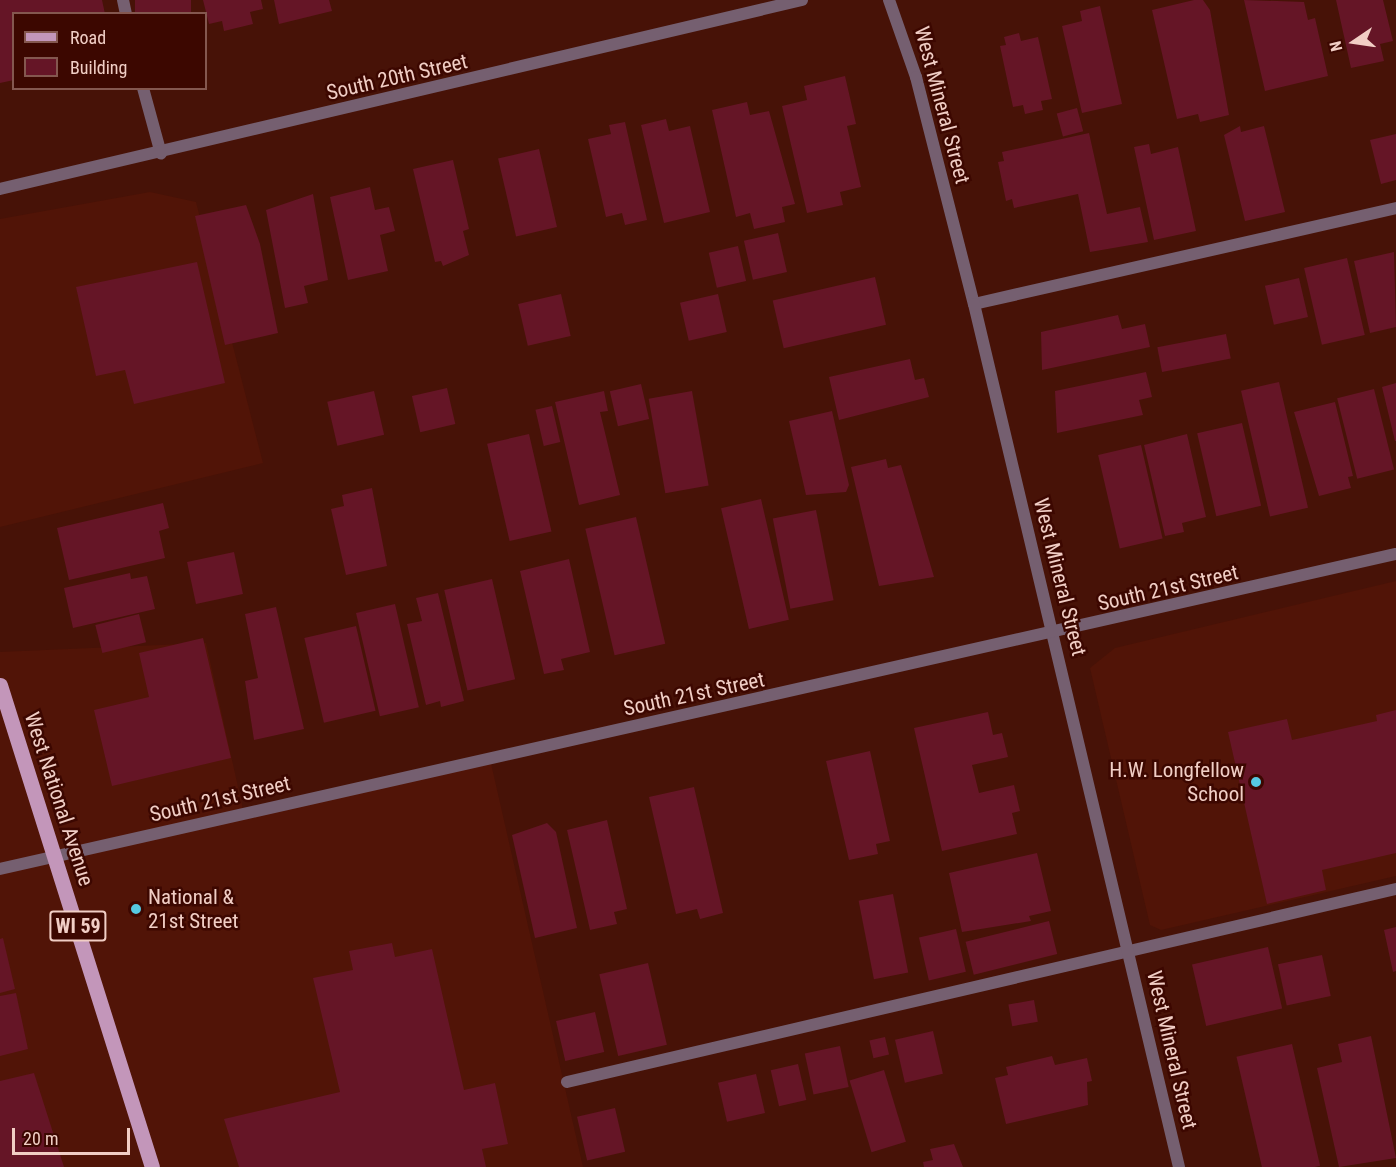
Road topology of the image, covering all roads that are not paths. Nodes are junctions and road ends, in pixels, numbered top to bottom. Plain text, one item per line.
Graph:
1 (802, 0) edge
2 (889, 0) edge
3 (144, 90) edge
4 (161, 153) junction
5 (0, 189) edge
6 (1396, 208) edge
7 (974, 304) junction
8 (1396, 554) edge
9 (1053, 634) junction
10 (0, 685) edge
11 (55, 856) junction
12 (0, 869) edge
13 (1396, 890) edge
14 (1129, 952) junction
15 (567, 1082) dead end
16 (152, 1167) edge
17 (1179, 1167) edge

1 - 4 street, South 20th Street
2 - 7 street, West Mineral Street
3 - 4 street
4 - 5 street, South 20th Street
6 - 7 street
7 - 9 street, West Mineral Street
8 - 9 street, South 21st Street
9 - 11 street, South 21st Street
9 - 14 street, West Mineral Street
10 - 11 main road, West National Avenue / WI 59
11 - 12 street, South 21st Street
11 - 16 main road, West National Avenue / WI 59
13 - 14 street
14 - 15 street
14 - 17 street, West Mineral Street

